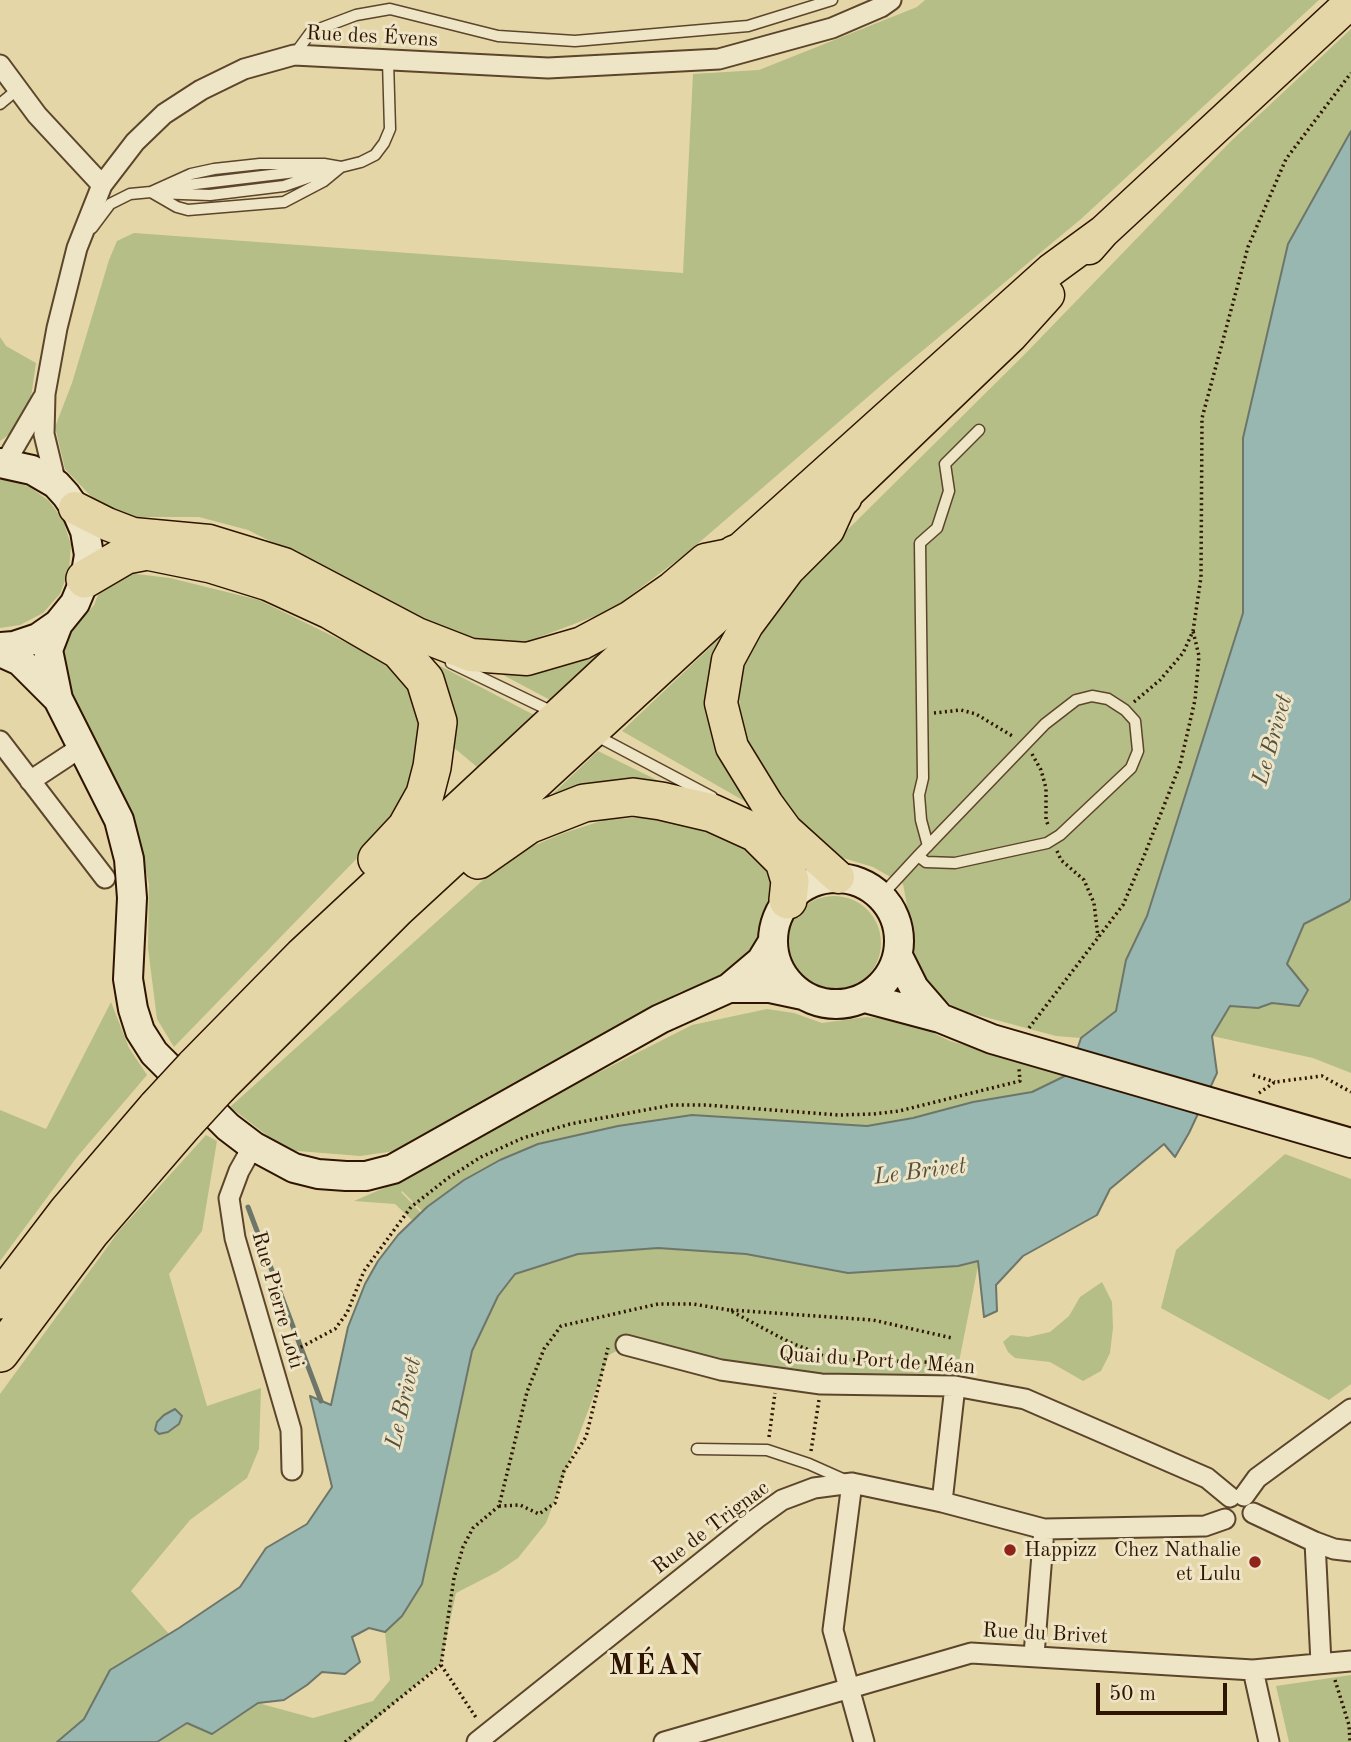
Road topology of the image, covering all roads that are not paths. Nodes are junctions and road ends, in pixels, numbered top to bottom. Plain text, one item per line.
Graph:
1 (832, 0) edge
2 (891, 0) edge
3 (1351, 2) edge
4 (294, 55) junction
5 (388, 61) junction
6 (0, 65) edge
7 (18, 89) junction
8 (0, 104) edge
9 (341, 167) junction
10 (102, 185) junction
11 (151, 192) junction
12 (1103, 232) junction
13 (77, 248) junction
14 (45, 394) junction
15 (979, 430) dead end
16 (3, 463) edge
17 (66, 496) junction
18 (843, 497) junction
19 (735, 554) junction
20 (85, 579) junction
21 (58, 624) junction
22 (429, 647) junction
23 (0, 649) edge
24 (58, 699) junction
25 (574, 724) junction
26 (0, 741) edge
27 (83, 746) junction
28 (30, 781) junction
29 (737, 822) junction
30 (928, 846) junction
31 (918, 856) junction
32 (838, 877) junction
33 (105, 878) dead end
34 (881, 896) junction
35 (788, 900) junction
36 (772, 943) junction
37 (898, 956) junction
38 (313, 968) junction
39 (729, 988) junction
40 (803, 995) junction
41 (865, 998) junction
42 (940, 1018) junction
43 (171, 1114) junction
44 (1351, 1143) edge
45 (253, 1146) junction
46 (0, 1300) edge
47 (626, 1345) road end
48 (0, 1353) edge
49 (955, 1385) junction
50 (1351, 1409) edge
51 (697, 1449) dead end
52 (292, 1470) dead end
53 (852, 1483) junction
54 (942, 1502) junction
55 (1242, 1502) junction
56 (1225, 1519) junction
57 (1044, 1529) junction
58 (1315, 1542) junction
59 (1351, 1551) edge
60 (1034, 1655) junction
61 (1351, 1661) edge
62 (1328, 1668) junction
63 (1253, 1670) junction
64 (849, 1689) junction
65 (478, 1737) edge
66 (664, 1742) edge
67 (863, 1742) edge
68 (1269, 1742) edge

1 - 4 lane
2 - 5 street, Rue des Évens
3 - 12 main road
4 - 5 street, Rue des Évens
4 - 10 street, Rue des Évens
5 - 9 lane
6 - 7 street
7 - 8 lane
7 - 10 street
9 - 11 lane
9 - 11 lane
9 - 11 lane
10 - 13 street, Rue des Évens
11 - 13 lane
12 - 18 main road
12 - 19 main road
13 - 14 street, Rue des Évens
14 - 16 street, Rue des Évens
14 - 17 street, Rue des Évens
15 - 30 lane
16 - 17 main road
17 - 20 main road
17 - 22 main road
18 - 25 highway
18 - 32 main road
19 - 22 main road
19 - 25 highway
20 - 21 main road
20 - 38 highway
21 - 23 main road
21 - 24 main road
22 - 25 lane
23 - 24 main road
24 - 27 main road
25 - 29 lane
25 - 38 highway
26 - 28 street
27 - 28 street
27 - 45 main road
28 - 33 street
29 - 35 highway
29 - 38 highway
30 - 31 lane
30 - 31 lane
31 - 34 lane
32 - 34 main road
32 - 35 main road
34 - 37 main road
35 - 36 main road
36 - 39 main road
36 - 40 main road
37 - 41 main road
37 - 42 main road
38 - 43 highway, bridge
39 - 40 main road
39 - 45 main road
40 - 41 main road
41 - 42 main road
42 - 44 main road
43 - 46 highway
43 - 48 highway
45 - 52 street, Rue Pierre Loti
47 - 49 street, Quai du Port de Méan
49 - 54 street
49 - 55 street, Quai du Port de Méan
50 - 55 street
51 - 53 lane
53 - 54 street, Rue de Trignac
53 - 64 street
53 - 65 street, Rue de Trignac
54 - 57 street, Rue de Trignac
55 - 56 street
55 - 56 street, Rue de Trignac
55 - 58 street
56 - 57 street, Rue de Trignac
57 - 60 street
58 - 59 street
58 - 62 street
60 - 63 street, Rue du Brivet
60 - 64 street, Rue du Brivet
61 - 62 street, Rue du Brivet
62 - 63 street, Rue du Brivet
63 - 68 street
64 - 66 street, Rue du Brivet
64 - 67 street

